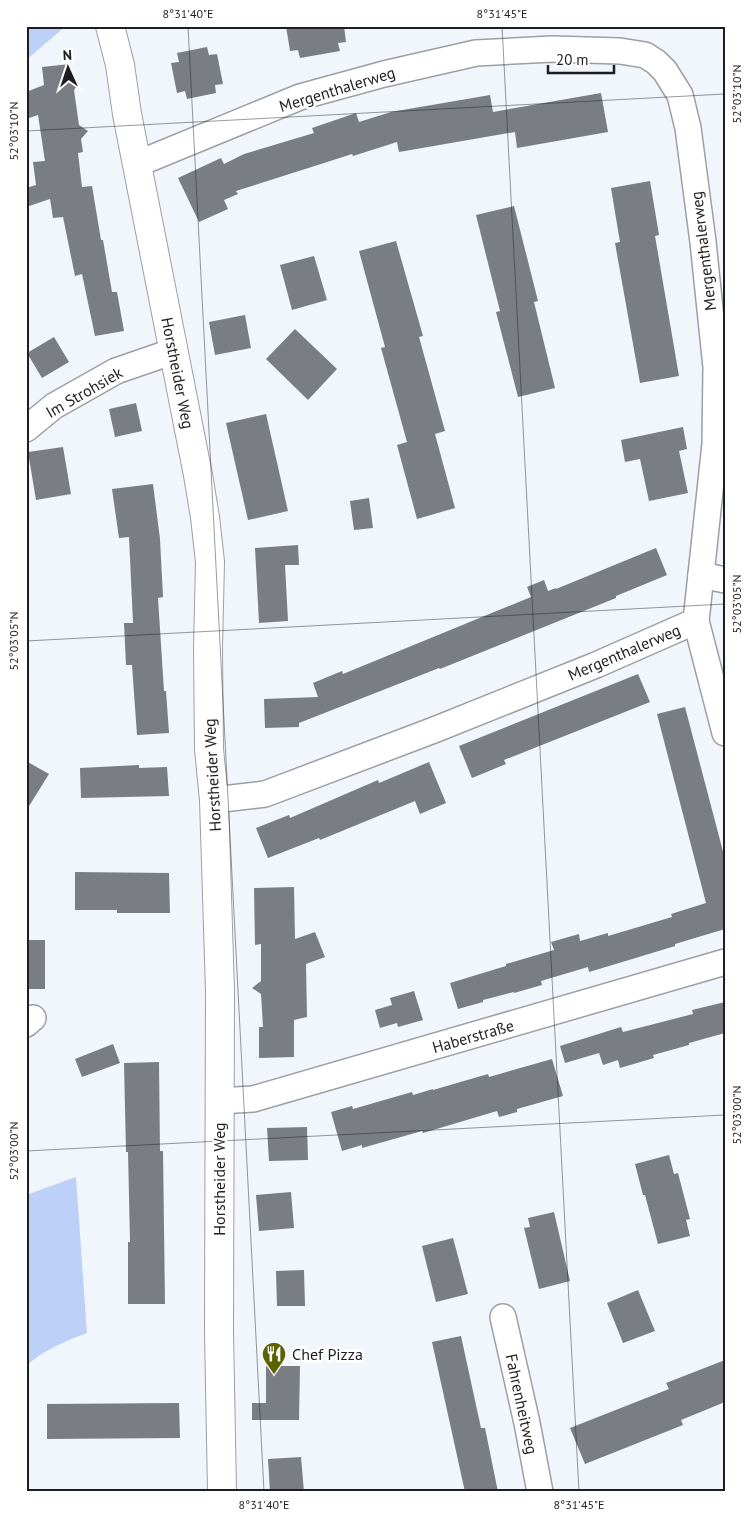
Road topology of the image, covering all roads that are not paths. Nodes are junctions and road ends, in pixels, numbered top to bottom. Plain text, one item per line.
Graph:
1 (110, 26) edge
2 (119, 26) edge
3 (120, 66) junction
4 (137, 164) junction
5 (174, 351) junction
6 (26, 429) edge
7 (713, 577) edge
8 (696, 621) junction
9 (725, 733) edge
10 (214, 800) junction
11 (725, 962) edge
12 (219, 1101) junction
13 (503, 1317) dead end
14 (222, 1492) edge
15 (540, 1492) edge

1 - 3 street, Horstheider Weg
2 - 3 street, Horstheider Weg
3 - 4 street, Horstheider Weg
4 - 5 street, Horstheider Weg
4 - 7 street, Mergenthalerweg
5 - 6 street, Im Strohsiek
5 - 10 street, Horstheider Weg
7 - 8 street, Mergenthalerweg
8 - 9 street
8 - 10 street, Mergenthalerweg
10 - 12 street, Horstheider Weg
11 - 12 street, Haberstraße
12 - 14 street, Horstheider Weg
13 - 15 street, Fahrenheitweg

